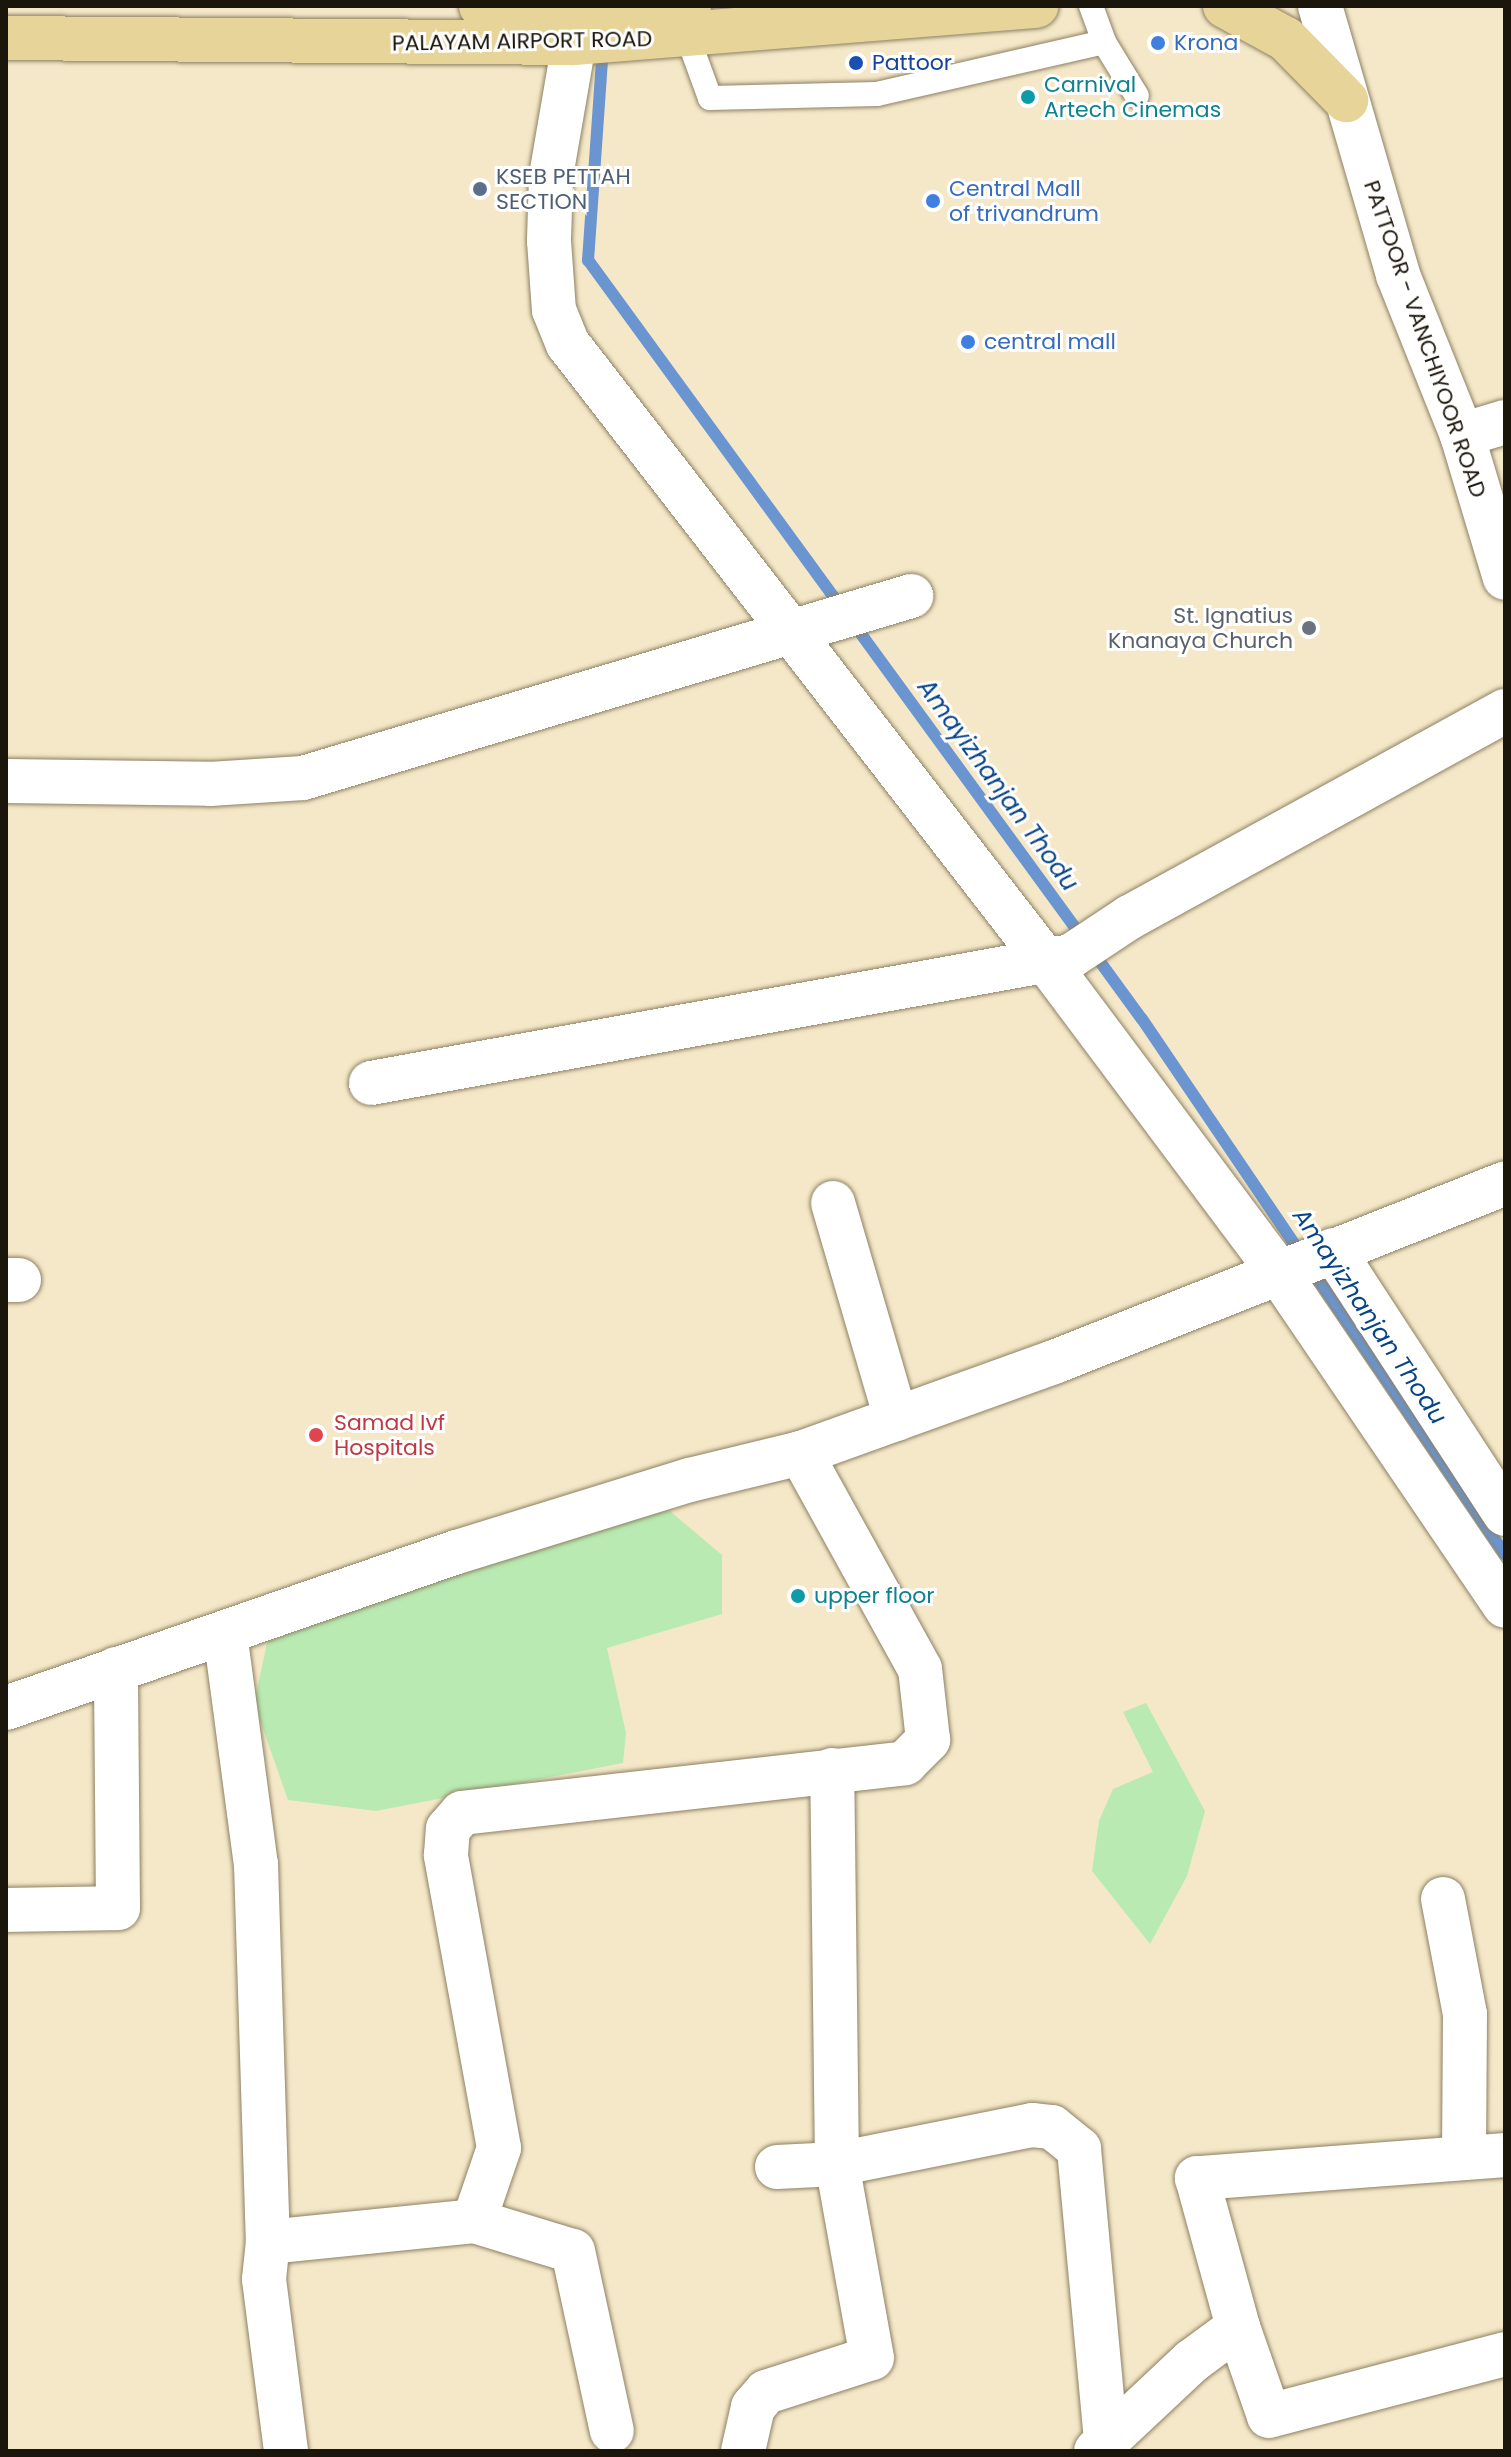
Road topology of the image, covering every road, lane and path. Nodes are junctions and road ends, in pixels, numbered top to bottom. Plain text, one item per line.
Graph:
1 (481, 6) edge
2 (1037, 6) edge
3 (1091, 6) edge
4 (1225, 6) edge
5 (1320, 6) edge
6 (682, 18) edge
7 (571, 22) edge
8 (6, 38) edge
9 (1104, 42) junction
10 (1137, 96) dead end
11 (1346, 100) junction
12 (1505, 422) edge
13 (1462, 435) junction
14 (1503, 571) edge
15 (911, 596) dead end
16 (791, 629) junction
17 (1505, 711) edge
18 (6, 781) edge
19 (1058, 958) junction
20 (371, 1083) dead end
21 (1505, 1183) edge
22 (833, 1203) dead end
23 (1333, 1250) junction
24 (1276, 1269) junction
25 (896, 1419) junction
26 (801, 1453) junction
27 (1505, 1514) edge
28 (1505, 1606) edge
29 (225, 1633) junction
30 (116, 1669) junction
31 (6, 1708) edge
32 (832, 1770) junction
33 (1443, 1899) dead end
34 (6, 1910) edge
35 (1485, 2156) edge
36 (837, 2164) junction
37 (777, 2167) dead end
38 (474, 2221) junction
39 (268, 2242) junction
40 (1238, 2327) junction
41 (1505, 2354) edge
42 (612, 2431) dead end
43 (1101, 2444) edge
44 (286, 2451) edge
45 (743, 2451) edge

1 - 7 main road, PALAYAM AIRPORT ROAD
2 - 6 main road, PALAYAM AIRPORT ROAD
3 - 9 lane
4 - 11 main road
5 - 11 street, PATTOOR - VANCHIYOOR ROAD
6 - 7 main road, PALAYAM AIRPORT ROAD
6 - 9 lane
7 - 8 main road, PALAYAM AIRPORT ROAD
7 - 16 street
9 - 10 lane
11 - 13 street, PATTOOR - VANCHIYOOR ROAD
12 - 13 street
13 - 14 street, PATTOOR - VANCHIYOOR ROAD
15 - 16 street
16 - 18 street
16 - 19 street
17 - 19 street
19 - 20 street
19 - 24 street
21 - 23 street
22 - 25 street
23 - 24 street
23 - 27 street
24 - 25 street
24 - 28 street
25 - 26 street
26 - 29 street
26 - 32 street
29 - 30 street
29 - 39 street
30 - 31 street
30 - 34 street
32 - 36 street
32 - 38 street
33 - 35 street
35 - 40 street
36 - 37 street
36 - 43 street
36 - 45 street
38 - 39 street
38 - 42 street
39 - 44 street
40 - 41 street
40 - 43 street

